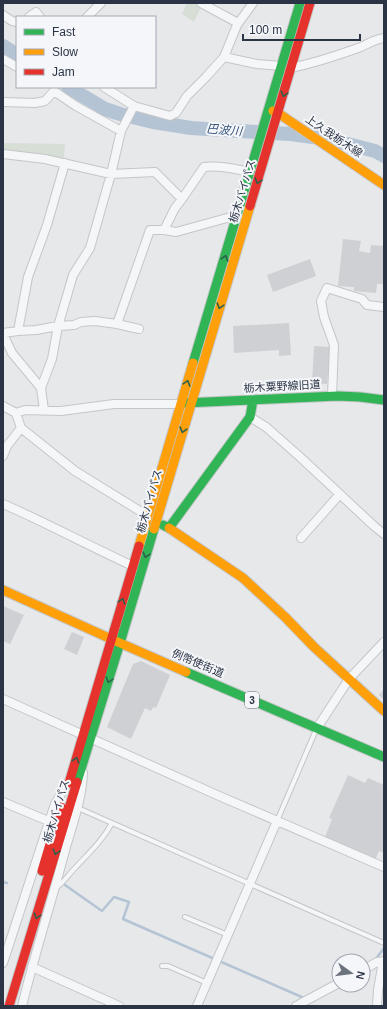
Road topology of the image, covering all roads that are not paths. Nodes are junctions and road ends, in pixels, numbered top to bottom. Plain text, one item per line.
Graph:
1 (102, 3) edge
2 (201, 3) edge
3 (253, 3) edge
4 (300, 3) edge
5 (310, 3) edge
6 (3, 15) edge
7 (30, 16) edge
8 (39, 16) edge
9 (88, 16) edge
10 (16, 22) edge
11 (238, 24) junction
12 (384, 38) edge
13 (224, 57) junction
14 (3, 59) edge
15 (16, 66) edge
16 (282, 66) junction
17 (291, 68) junction
18 (105, 88) edge
19 (51, 89) edge
20 (3, 102) edge
21 (132, 109) junction
22 (267, 114) junction
23 (277, 117) junction
24 (122, 129) junction
25 (3, 154) edge
26 (65, 163) junction
27 (250, 172) junction
28 (111, 174) junction
29 (384, 185) edge
30 (182, 199) junction
31 (238, 215) junction
32 (164, 230) junction
33 (384, 307) edge
34 (117, 324) junction
35 (58, 326) junction
36 (139, 328) dead end
37 (18, 331) junction
38 (3, 334) edge
39 (41, 388) junction
40 (332, 396) junction
41 (253, 400) junction
42 (384, 400) edge
43 (191, 403) junction
44 (181, 404) junction
45 (3, 406) edge
46 (44, 410) junction
47 (16, 413) junction
48 (250, 417) junction
49 (21, 428) junction
50 (3, 456) edge
51 (340, 494) junction
52 (3, 504) edge
53 (148, 516) junction
54 (156, 521) junction
55 (169, 528) junction
56 (384, 534) edge
57 (301, 538) dead end
58 (133, 566) junction
59 (3, 590) edge
60 (111, 639) junction
61 (384, 642) edge
62 (120, 643) junction
63 (349, 679) junction
64 (3, 699) edge
65 (384, 711) edge
66 (317, 728) junction
67 (87, 736) junction
68 (384, 757) edge
69 (3, 802) edge
70 (73, 806) junction
71 (278, 821) junction
72 (52, 823) junction
73 (112, 823) junction
74 (384, 867) edge
75 (250, 884) junction
76 (55, 888) junction
77 (185, 917) dead end
78 (228, 935) junction
79 (384, 943) edge
80 (6, 958) edge
81 (383, 961) edge
82 (371, 965) edge
83 (29, 966) junction
84 (162, 966) dead end
85 (207, 983) junction
86 (331, 987) edge
87 (3, 1001) edge
88 (9, 1006) edge
89 (22, 1006) edge
90 (119, 1006) edge
91 (196, 1006) edge
92 (296, 1006) edge
93 (377, 1006) edge

1 - 9 street
2 - 11 street
3 - 11 street
4 - 16 main road, 栃木バイパス
5 - 17 main road, 栃木バイパス
6 - 10 street
7 - 8 street
11 - 13 street
12 - 17 street
13 - 16 street
13 - 21 street
14 - 15 street
16 - 22 main road, 栃木バイパス
17 -> 23 main road, 栃木バイパス
18 - 21 street
19 - 20 street
19 - 24 street
21 - 24 street
22 - 23 main road, 上久我栃木線
22 - 27 main road, 栃木バイパス
23 - 29 main road, 上久我栃木線
23 -> 43 main road, 栃木バイパス
24 - 28 street
25 - 26 street
26 - 28 street
26 - 37 street
27 - 30 street
27 - 31 main road, 栃木バイパス
28 - 30 street
28 - 35 street
30 - 32 street
31 - 32 street
44 -> 31 main road, 栃木バイパス
32 - 34 street
33 - 40 street
34 - 35 street
34 - 36 street
35 - 37 street
35 - 39 street
37 - 38 street
38 - 39 street
39 - 46 street
40 - 41 main road, 栃木粟野線旧道
40 - 42 main road, 栃木粟野線旧道
41 - 43 main road, 栃木粟野線旧道
41 - 48 main road
43 - 44 main road, 栃木粟野線旧道
43 -> 54 main road, 栃木バイパス
44 - 46 street
44 - 53 main road, 栃木バイパス
45 - 47 street
46 - 47 street
47 - 49 street
48 - 51 street
48 - 55 main road
49 - 50 street
49 - 53 street
51 - 56 street
51 - 57 street
52 - 58 street
53 - 54 main road
53 - 58 main road, 栃木バイパス
54 - 55 main road
54 -> 62 main road, 栃木バイパス
55 - 63 main road
60 -> 58 main road, 栃木バイパス
59 - 60 main road, 例幣使街道 / 3
60 - 62 main road, 例幣使街道 / 3
60 - 67 main road, 栃木バイパス
61 - 63 street
62 - 66 main road, 例幣使街道 / 3
62 -> 67 main road, 栃木バイパス
63 - 65 main road
63 - 66 street
64 - 67 street
66 - 68 main road, 例幣使街道 / 3
66 - 71 lane
67 - 70 main road, 栃木バイパス
67 - 71 street
72 -> 67 main road, 栃木バイパス
69 - 72 street
70 - 73 lane
70 - 76 street
70 -> 88 main road, 栃木バイパス
71 - 74 street
71 - 75 street
72 - 80 street
72 - 87 main road, 栃木バイパス
73 - 75 lane
73 - 76 lane
75 - 78 street
75 - 79 lane
76 - 83 street
77 - 78 lane
78 - 85 street
81 - 82 street
81 - 93 street
83 - 89 street
83 - 90 street
84 - 85 lane
85 - 91 street
86 - 92 street

